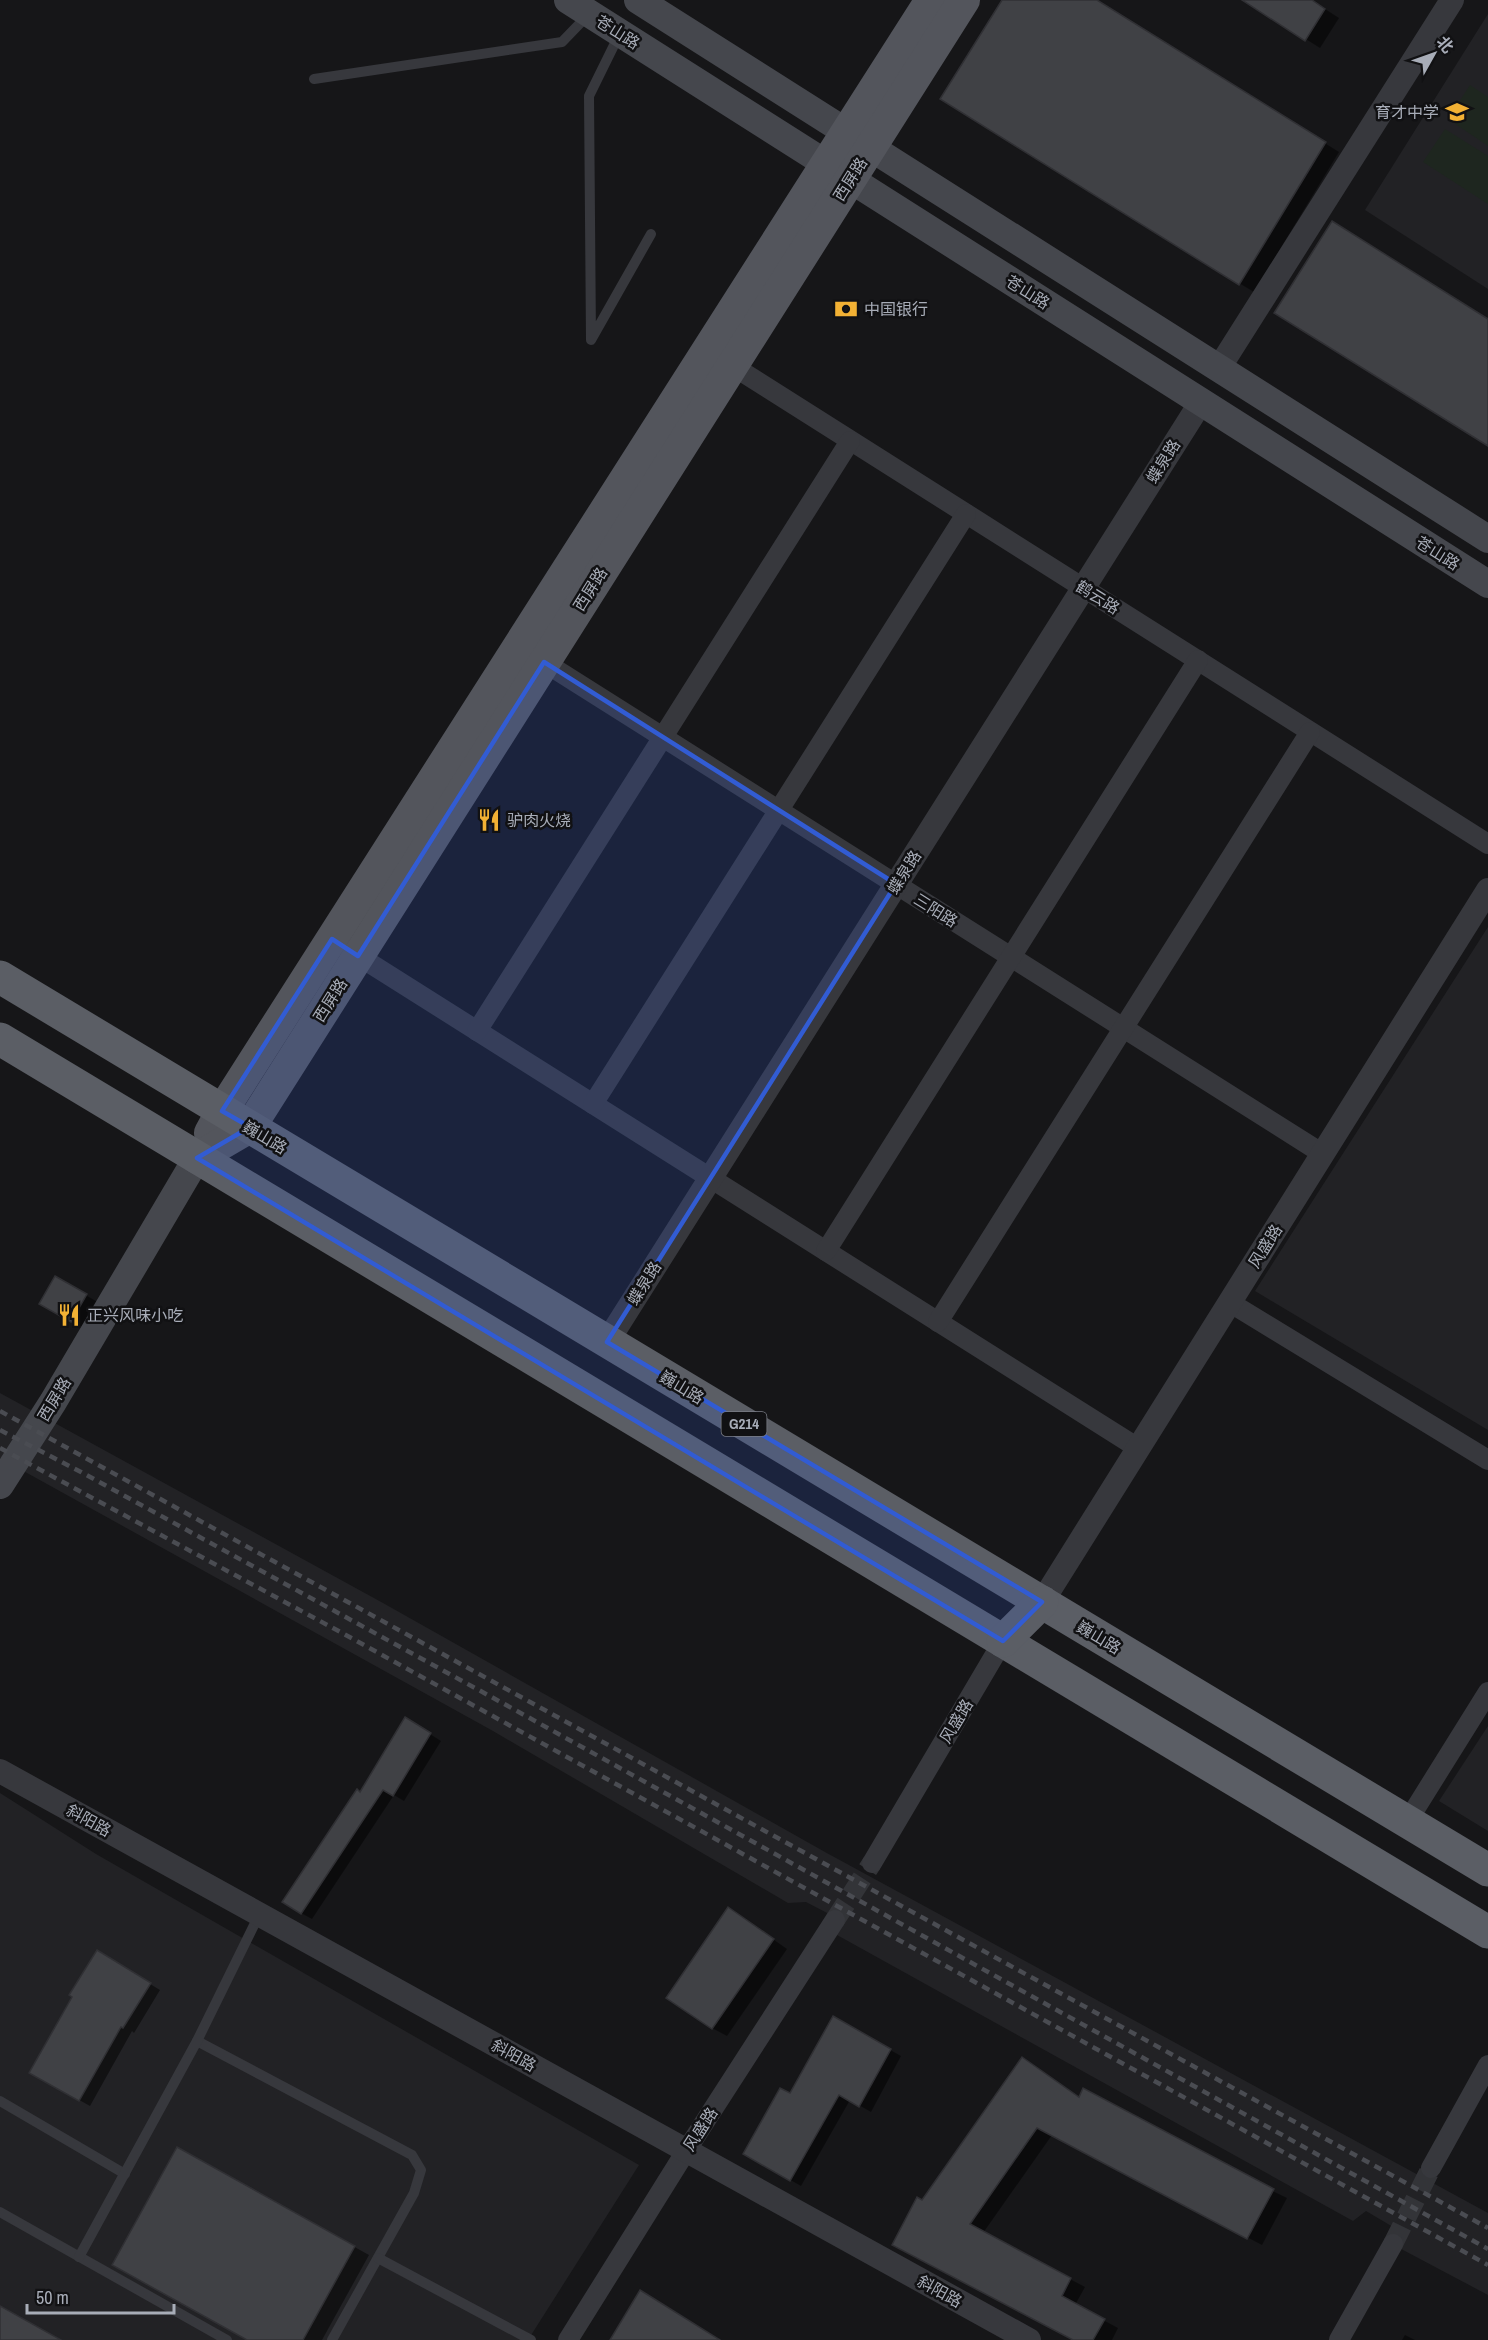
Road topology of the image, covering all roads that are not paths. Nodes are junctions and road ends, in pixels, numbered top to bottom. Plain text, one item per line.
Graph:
1 (638, 0) edge
2 (931, 0) edge
3 (964, 0) edge
4 (1452, 0) edge
5 (578, 7) edge
6 (620, 33) junction
7 (314, 79) dead end
8 (858, 140) junction
9 (838, 172) junction
10 (651, 234) dead end
11 (720, 358) junction
12 (1219, 368) junction
13 (1201, 402) junction
14 (850, 441) junction
15 (966, 514) junction
16 (1488, 539) edge
17 (1488, 584) edge
18 (1083, 588) junction
19 (531, 654) junction
20 (1198, 660) junction
21 (1310, 732) junction
22 (663, 737) junction
23 (779, 810) junction
24 (1488, 844) edge
25 (896, 884) junction
26 (1488, 890) edge
27 (332, 939) junction
28 (358, 956) junction
29 (1011, 957) junction
30 (0, 977) edge
31 (1123, 1028) junction
32 (477, 1031) junction
33 (0, 1039) edge
34 (593, 1104) junction
35 (222, 1111) junction
36 (250, 1127) junction
37 (1323, 1154) junction
38 (197, 1158) junction
39 (710, 1178) junction
40 (825, 1251) junction
41 (1229, 1302) junction
42 (938, 1322) junction
43 (607, 1342) junction
44 (1138, 1448) junction
45 (1488, 1461) edge
46 (0, 1485) edge
47 (1042, 1602) junction
48 (1003, 1641) junction
49 (1488, 1692) edge
50 (0, 1771) edge
51 (1407, 1822) junction
52 (872, 1863) tunnel mouth
53 (1488, 1870) edge
54 (260, 1914) junction
55 (836, 1920) tunnel mouth
56 (1488, 1932) edge
57 (197, 2041) junction
58 (1488, 2065) edge
59 (0, 2101) edge
60 (686, 2151) junction
61 (1431, 2168) tunnel mouth
62 (125, 2174) junction
63 (0, 2212) edge
64 (1393, 2244) tunnel mouth
65 (79, 2257) junction
66 (378, 2258) junction
67 (226, 2340) edge
68 (332, 2340) edge
69 (531, 2340) edge
70 (568, 2340) edge
71 (1029, 2340) edge
72 (1339, 2340) edge

1 - 8 main road
2 - 8 main road, 西屏路
3 - 8 main road, 西屏路
4 - 12 street
5 - 6 main road, 苍山路
5 - 7 lane
6 - 9 main road, 苍山路
6 - 10 lane
8 - 9 main road, 西屏路
8 - 12 main road
9 - 11 main road, 西屏路
9 - 13 main road, 苍山路
11 - 14 street, 鹤云路
11 - 19 main road, 西屏路
12 - 16 main road
13 - 17 main road, 苍山路
13 - 18 street, 蝶泉路
14 - 15 street, 鹤云路
14 - 22 street
15 - 18 street, 鹤云路
15 - 23 street
18 - 20 street, 鹤云路
18 - 25 street, 蝶泉路
19 - 22 street, 三阳路
19 - 27 main road, 西屏路
19 - 28 main road, 西屏路
20 - 21 street, 鹤云路
20 - 29 street
21 - 24 street, 鹤云路
21 - 31 street
22 - 23 street, 三阳路
22 - 32 street
23 - 25 street, 三阳路
23 - 34 street
25 - 29 street, 三阳路
25 - 39 street, 蝶泉路
26 - 37 street, 风盛路
27 - 28 street
27 - 35 main road, 西屏路
28 - 32 street
28 - 36 main road, 西屏路
29 - 31 street, 三阳路
29 - 40 street
30 - 35 highway, 巍山路 / G214
31 - 37 street, 三阳路
31 - 42 street
32 - 34 street
33 - 38 highway
34 - 39 street
35 - 36 highway, 巍山路 / G214
35 - 38 main road, 西屏路
36 - 38 main road, 西屏路
36 - 43 highway, 巍山路 / G214
37 - 41 street, 风盛路
38 - 46 main road, 西屏路
38 - 48 highway
39 - 40 street
39 - 43 street, 蝶泉路
40 - 42 street
41 - 44 street, 风盛路
41 - 45 street
42 - 44 street
43 - 47 highway, 巍山路 / G214
44 - 47 street, 风盛路
47 - 48 highway
47 - 51 highway, 巍山路 / G214
48 - 52 street, 风盛路
48 - 56 highway
49 - 51 street
50 - 54 street, 斜阳路
51 - 53 highway, 巍山路 / G214
54 - 57 lane
54 - 60 street, 斜阳路
55 - 60 street, 风盛路
57 - 62 lane
57 - 66 lane
58 - 61 street
59 - 62 lane
60 - 70 street, 风盛路
60 - 71 street, 斜阳路
62 - 65 lane
63 - 65 lane
64 - 72 street
65 - 67 lane
66 - 68 lane
66 - 69 lane

